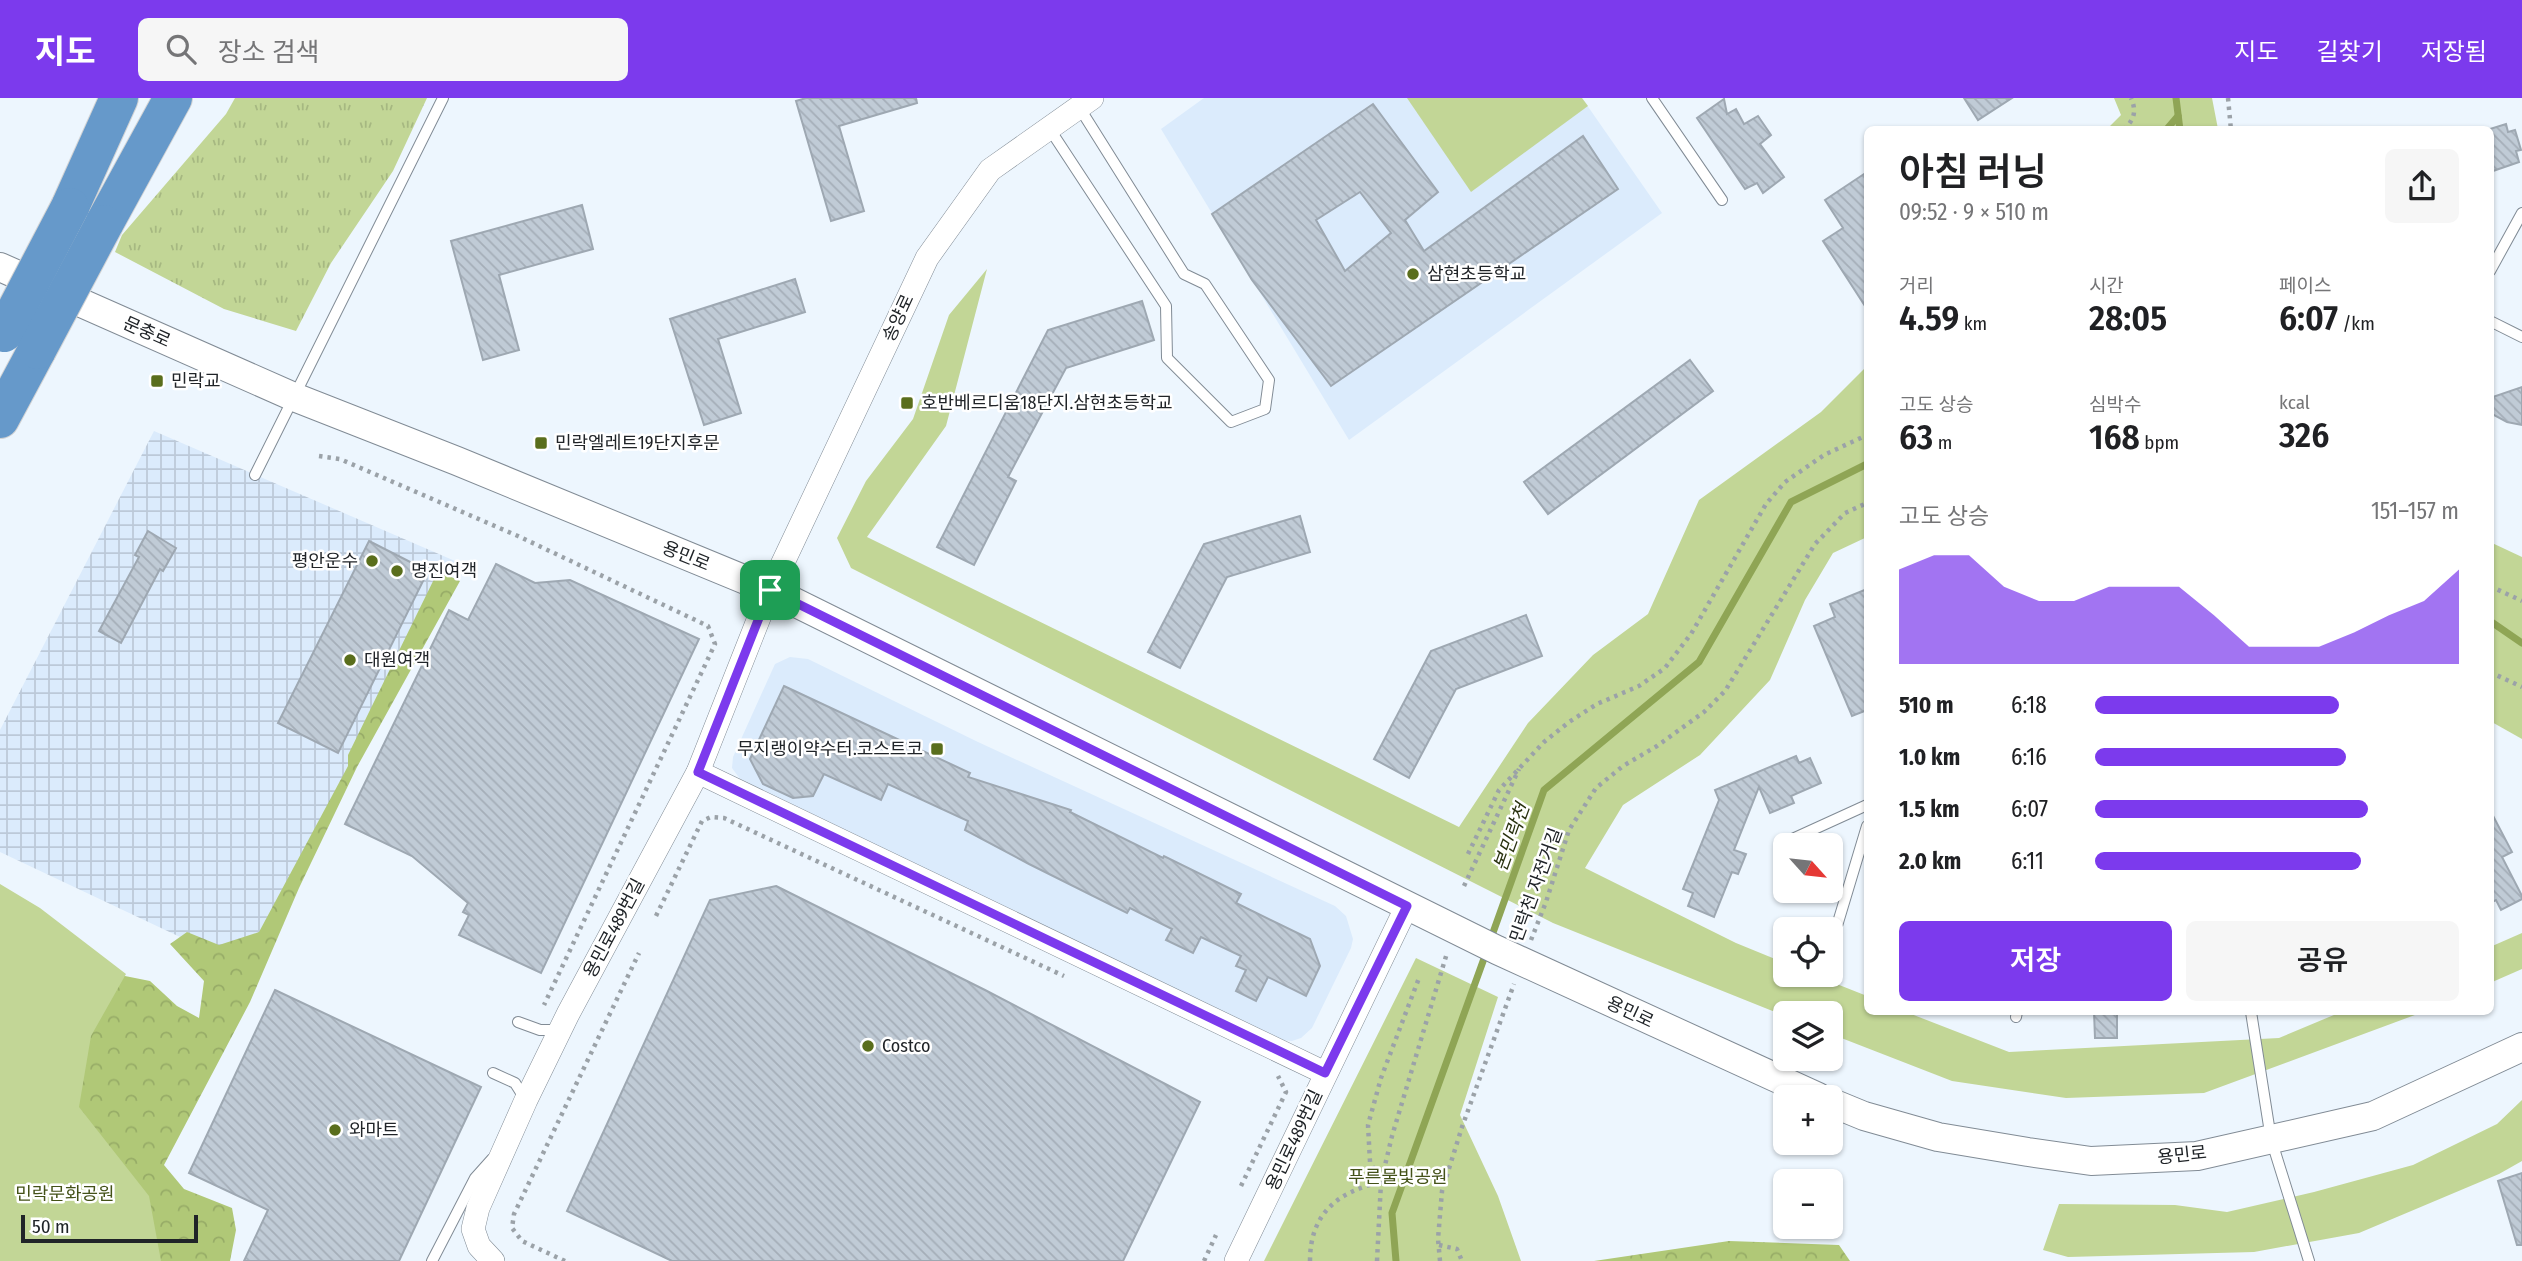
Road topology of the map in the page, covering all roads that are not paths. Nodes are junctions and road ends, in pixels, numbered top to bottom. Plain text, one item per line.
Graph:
1 (119, 98) edge
2 (173, 98) edge
3 (443, 98) edge
4 (1652, 98) edge
5 (1086, 103) edge
6 (1049, 128) junction
7 (1721, 200) dead end
8 (2522, 213) edge
9 (2494, 264) edge
10 (0, 267) edge
11 (2494, 323) edge
12 (2522, 337) edge
13 (14, 341) edge
14 (294, 397) junction
15 (0, 419) edge
16 (255, 475) dead end
17 (770, 590) junction
18 (698, 772) junction
19 (1864, 806) edge
20 (1806, 833) edge
21 (1864, 836) edge
22 (1407, 906) junction
23 (1840, 917) edge
24 (2251, 1015) edge
25 (518, 1022) dead end
26 (561, 1030) junction
27 (2522, 1047) edge
28 (493, 1073) dead end
29 (1325, 1073) junction
30 (1792, 1085) edge
31 (526, 1100) junction
32 (1843, 1107) edge
33 (510, 1138) junction
34 (2272, 1139) junction
35 (432, 1261) edge
36 (494, 1261) edge
37 (1236, 1261) edge
38 (2309, 1261) edge

1 - 13 highway, bridge
2 - 13 highway, bridge
3 - 14 lane
4 - 7 lane
5 - 6 street, 송양로
5 - 6 lane
6 - 17 street, 송양로
8 - 9 lane
10 - 14 street, 문충로
11 - 12 lane
13 - 15 highway
14 - 16 lane
14 - 17 street, 용민로
17 - 18 street, 용민로489번길
17 - 22 street, 용민로
18 - 26 street, 용민로489번길
18 - 29 street
19 - 20 lane
21 - 23 lane
22 - 29 street, 용민로489번길
22 - 30 street, 용민로
24 - 34 lane
25 - 26 lane
26 - 31 street, 용민로489번길
27 - 34 street, 용민로
28 - 31 lane
29 - 37 street, 용민로489번길
31 - 33 street, 용민로489번길
32 - 34 street, 용민로
33 - 35 lane
33 - 36 street, 용민로489번길
34 - 38 lane

